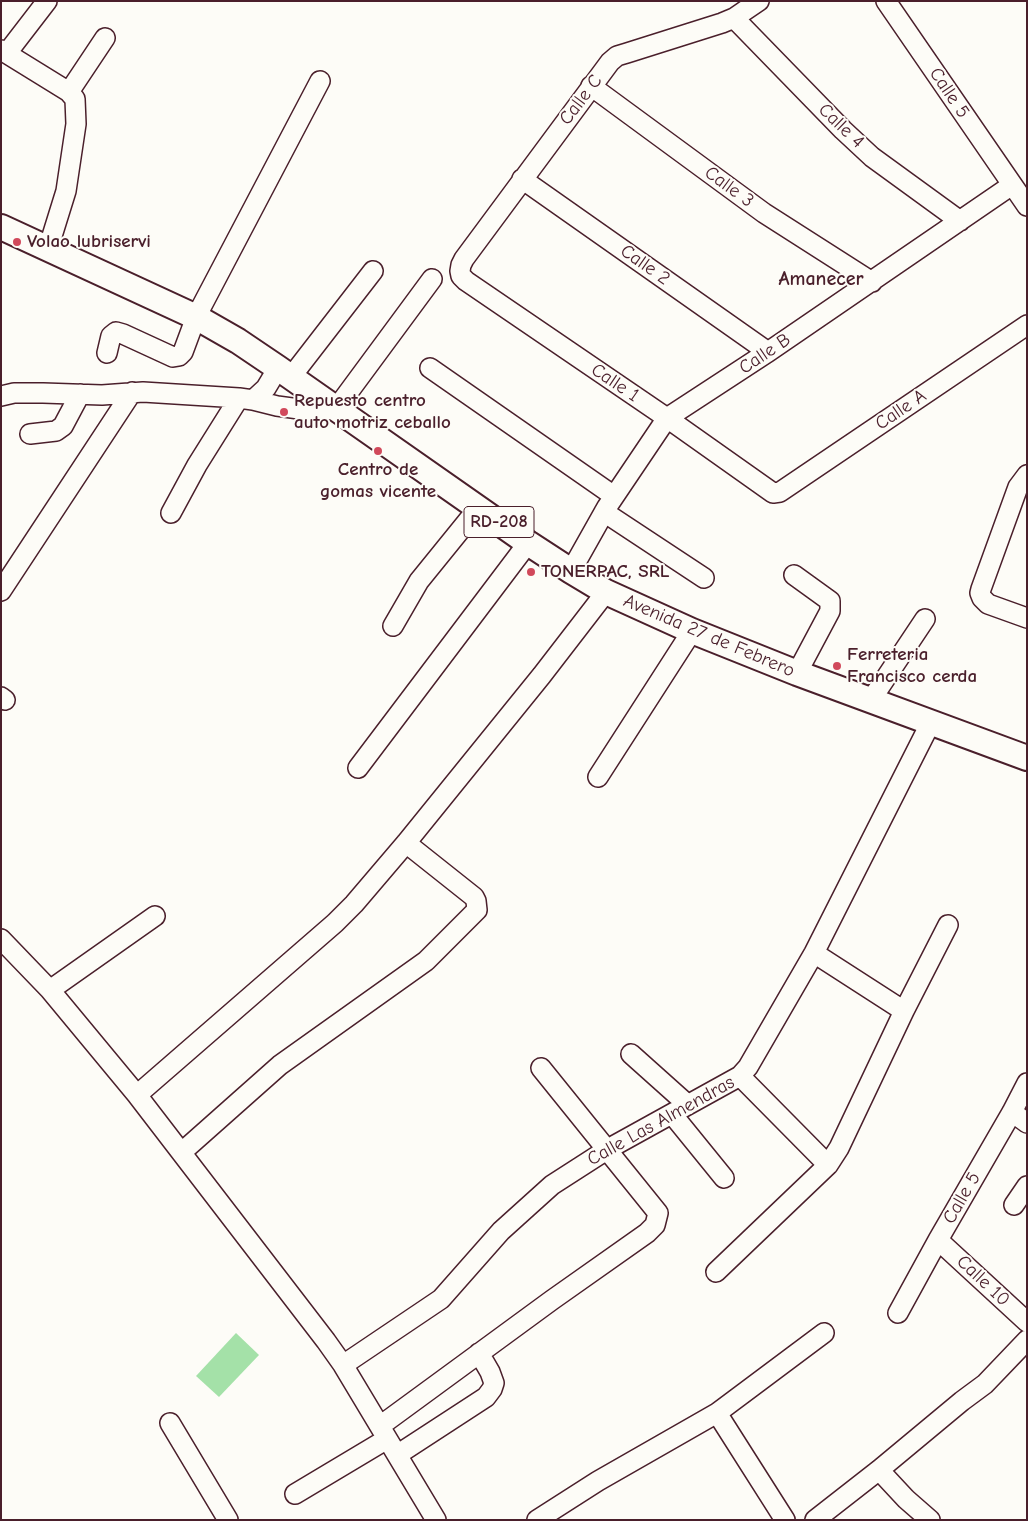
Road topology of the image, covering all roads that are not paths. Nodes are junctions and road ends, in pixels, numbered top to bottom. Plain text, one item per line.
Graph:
1 (47, 1) edge
2 (759, 1) edge
3 (886, 1) edge
4 (734, 18) junction
5 (105, 38) dead end
6 (4, 52) edge
7 (320, 81) dead end
8 (591, 86) junction
9 (69, 92) junction
10 (522, 180) junction
11 (1012, 186) junction
12 (1027, 206) edge
13 (960, 221) junction
14 (1, 227) edge
15 (48, 249) junction
16 (373, 271) dead end
17 (460, 271) joint
18 (432, 279) dead end
19 (872, 282) junction
20 (196, 317) junction
21 (1027, 325) edge
22 (768, 352) junction
23 (107, 353) dead end
24 (430, 368) dead end
25 (284, 372) junction
26 (132, 392) junction
27 (80, 394) junction
28 (1, 396) edge
29 (246, 399) junction
30 (336, 409) junction
31 (667, 418) junction
32 (30, 434) dead end
33 (1027, 475) edge
34 (773, 493) joint
35 (614, 496) junction
36 (479, 507) junction
37 (604, 512) junction
38 (171, 513) dead end
39 (528, 543) junction
40 (570, 571) junction
41 (794, 575) dead end
42 (704, 578) dead end
43 (1, 591) edge
44 (606, 592) junction
45 (1027, 618) edge
46 (925, 619) dead end
47 (393, 626) dead end
48 (692, 631) junction
49 (797, 673) junction
50 (872, 700) junction
51 (931, 722) junction
52 (1027, 758) edge
53 (358, 768) dead end
54 (598, 777) dead end
55 (406, 843) junction
56 (155, 916) dead end
57 (948, 925) dead end
58 (1, 939) edge
59 (814, 953) junction
60 (50, 990) junction
61 (904, 1011) junction
62 (631, 1054) dead end
63 (541, 1068) dead end
64 (740, 1076) junction
65 (1027, 1082) edge
66 (137, 1095) junction
67 (680, 1109) junction
68 (1019, 1118) edge
69 (608, 1149) junction
70 (182, 1152) junction
71 (828, 1165) junction
72 (724, 1178) dead end
73 (1027, 1186) edge
74 (1014, 1205) dead end
75 (938, 1240) junction
76 (716, 1272) dead end
77 (898, 1313) dead end
78 (1027, 1322) edge
79 (824, 1333) dead end
80 (1027, 1340) edge
81 (479, 1353) junction
82 (343, 1365) junction
83 (717, 1413) junction
84 (170, 1423) dead end
85 (388, 1440) junction
86 (880, 1470) junction
87 (295, 1494) dead end
88 (228, 1520) edge
89 (436, 1520) edge
90 (537, 1520) edge
91 (784, 1520) edge
92 (814, 1520) edge
93 (930, 1520) edge

1 - 6 street
2 - 4 street, Calle C
3 - 11 street, Calle 5
4 - 8 street, Calle C
4 - 13 street, Calle 4
5 - 9 street
6 - 9 street
7 - 20 street
8 - 10 street, Calle C
8 - 19 street, Calle 3
9 - 15 street
10 - 17 street, Calle C
10 - 22 street, Calle 2
11 - 12 street, Calle 5
11 - 13 street, Calle B
13 - 19 street, Calle B
14 - 15 main road, Avenida 27 de Febrero / RD-208
15 - 20 main road, Avenida 27 de Febrero / RD-208
16 - 25 street
17 - 31 street, Calle 1
18 - 30 street
19 - 22 street, Calle B
20 - 23 street
20 - 25 main road, Avenida 27 de Febrero / RD-208
21 - 34 street, Calle A
22 - 31 street, Calle B
24 - 35 street
25 - 29 street
25 - 30 main road, Avenida 27 de Febrero / RD-208
26 - 27 street
26 - 29 street
26 - 43 street
27 - 28 street
27 - 32 street
29 - 30 street
29 - 38 street
30 - 36 main road, Avenida 27 de Febrero / RD-208
31 - 34 street, Calle 1
31 - 35 street, Calle B
33 - 45 street
35 - 37 street, Calle B
36 - 39 main road, Avenida 27 de Febrero / RD-208
36 - 47 street
37 - 40 street, Calle B
37 - 42 street
39 - 40 main road, Avenida 27 de Febrero / RD-208
39 - 53 street
40 - 44 main road, Avenida 27 de Febrero / RD-208
41 - 49 street
44 - 48 main road, Avenida 27 de Febrero / RD-208
44 - 55 street
46 - 50 street
48 - 49 main road, Avenida 27 de Febrero / RD-208
48 - 54 street
49 - 50 main road, Avenida 27 de Febrero / RD-208
50 - 51 main road, Avenida 27 de Febrero / RD-208
51 - 52 main road, Avenida 27 de Febrero / RD-208
51 - 59 street, Calle Las Almendras
55 - 66 street
55 - 70 street
56 - 60 street
57 - 61 street
58 - 60 street
59 - 61 street
59 - 64 street, Calle Las Almendras
60 - 66 street
61 - 71 street
62 - 67 street
63 - 69 street
64 - 67 street, Calle Las Almendras
64 - 71 street
65 - 68 street, Calle 5
66 - 70 street
67 - 69 street, Calle Las Almendras
67 - 72 street
68 - 75 street, Calle 5
69 - 81 street
69 - 82 street, Calle Las Almendras
70 - 82 street
71 - 76 street
73 - 74 street
75 - 77 street, Calle 5
75 - 78 street, Calle 10
79 - 83 street
80 - 86 street
81 - 85 street
81 - 85 street
82 - 85 street
83 - 90 street
83 - 91 street
84 - 88 street
85 - 87 street
85 - 89 street
86 - 92 street
86 - 93 street

